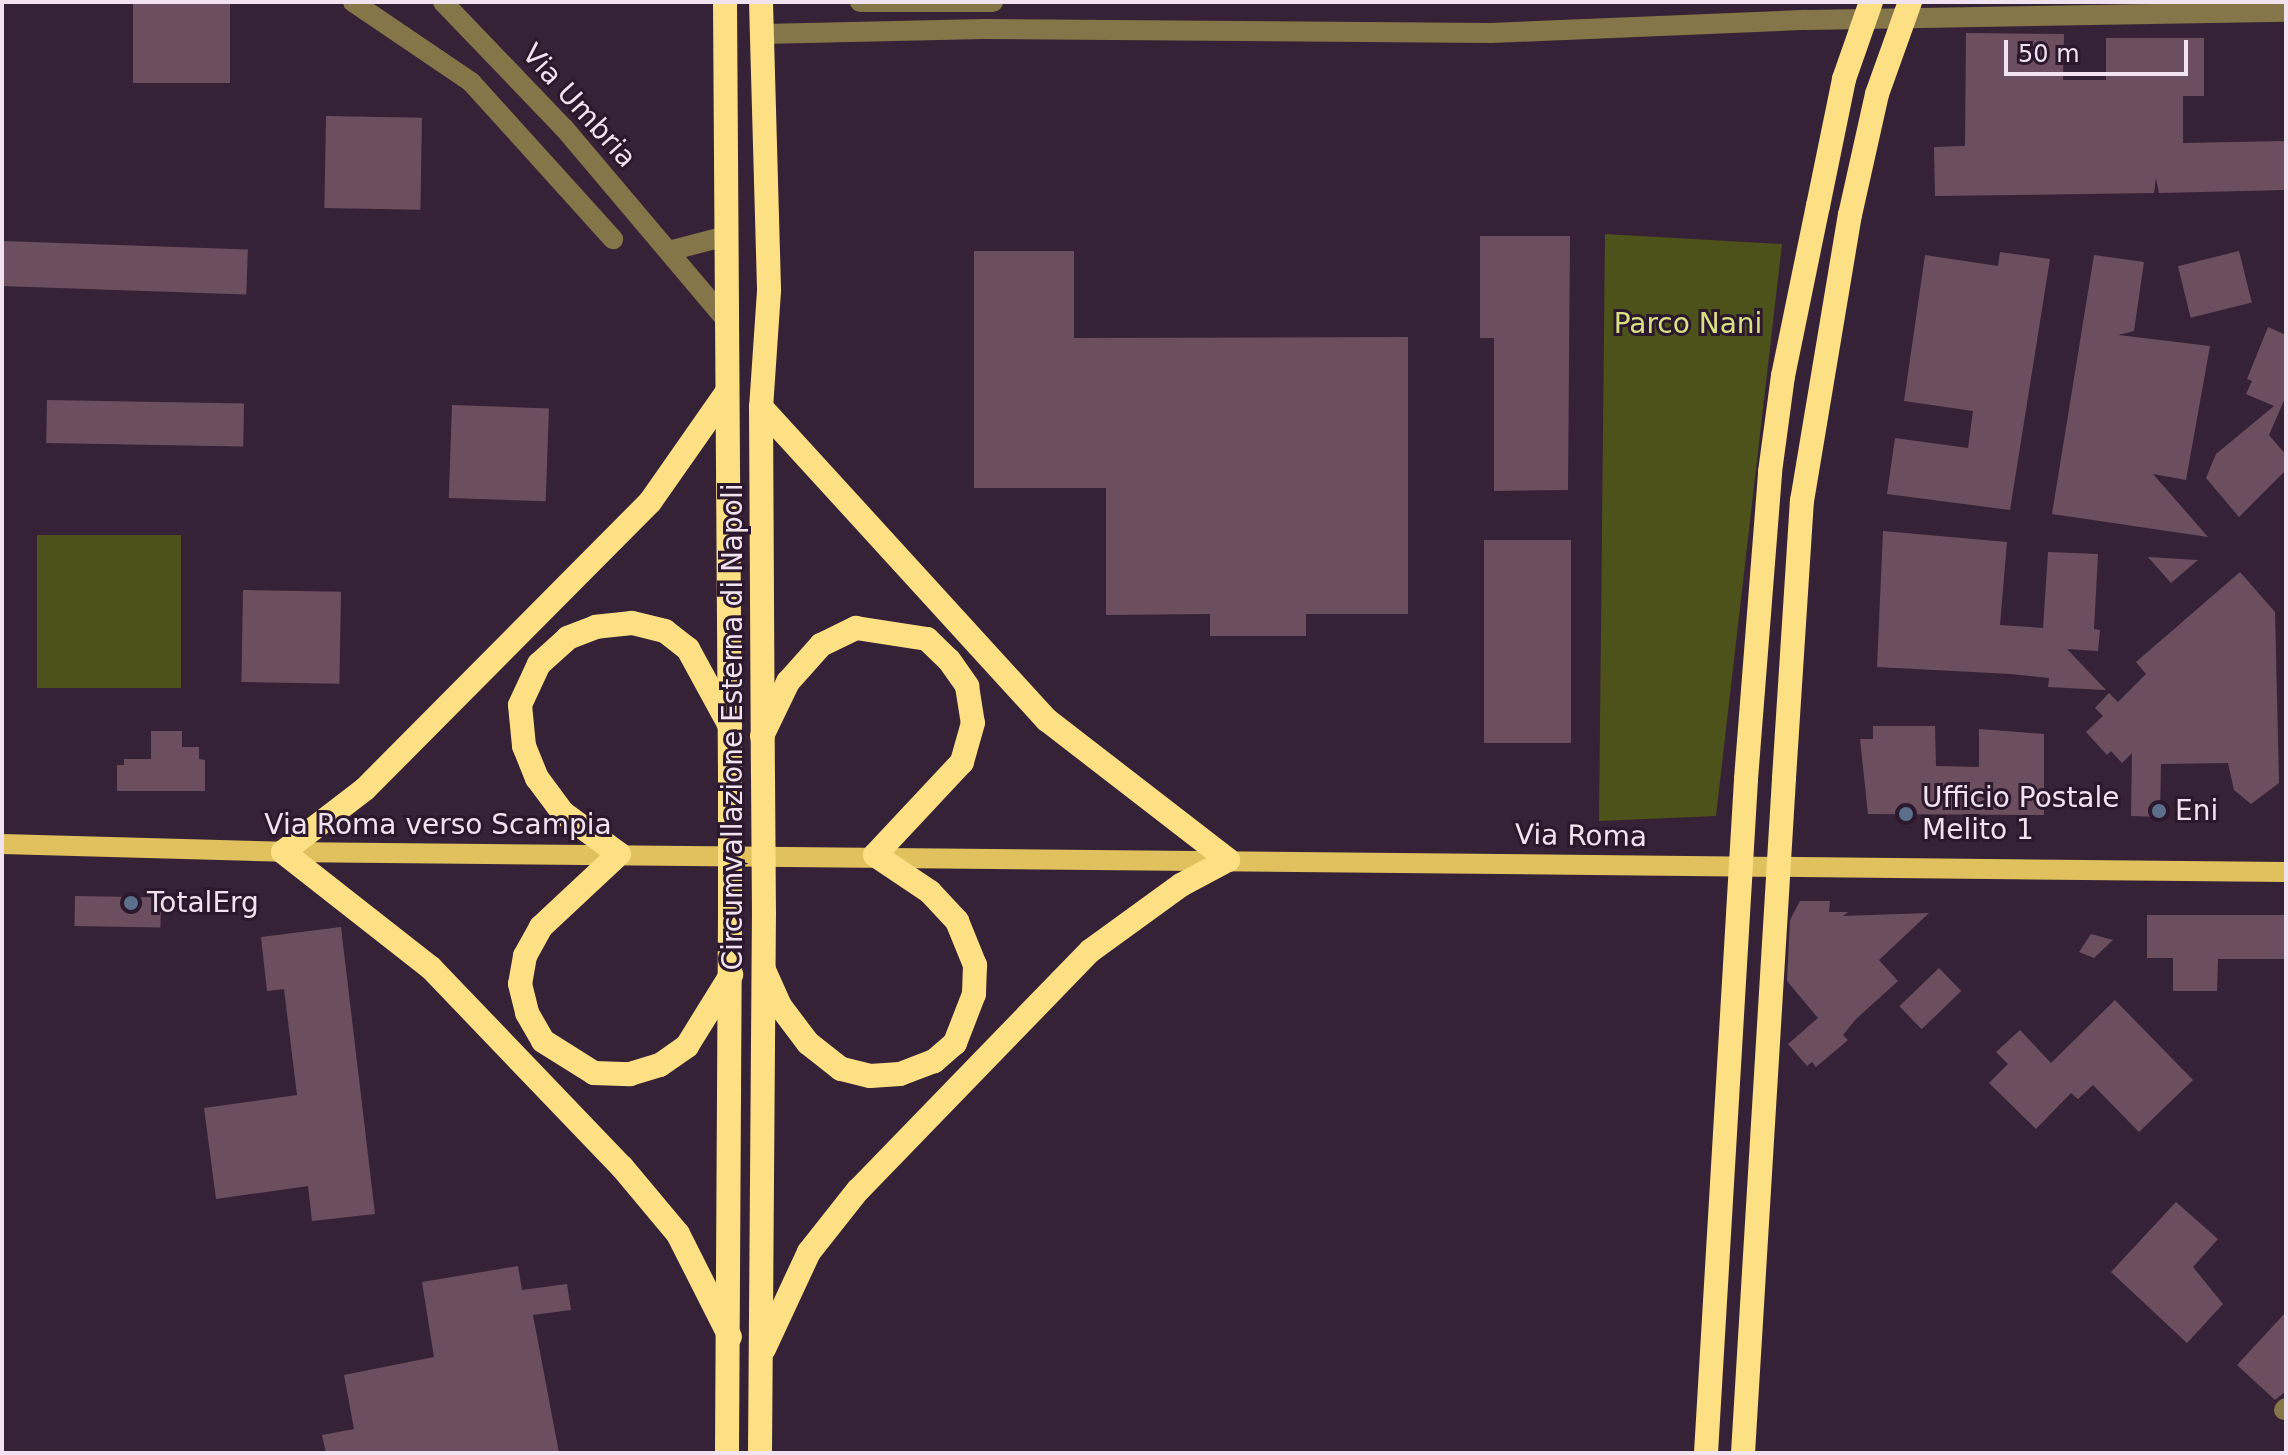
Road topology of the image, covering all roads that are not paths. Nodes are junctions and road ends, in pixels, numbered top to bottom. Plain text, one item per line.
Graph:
1 (353, 2) edge
2 (443, 2) edge
3 (725, 2) edge
4 (761, 2) edge
5 (860, 2) edge
6 (993, 2) edge
7 (1871, 2) edge
8 (1910, 2) edge
9 (2286, 12) edge
10 (761, 34) junction
11 (726, 236) junction
12 (613, 239) dead end
13 (669, 251) junction
14 (726, 320) junction
15 (727, 392) junction
16 (761, 407) junction
17 (730, 726) junction
18 (762, 736) junction
19 (2, 844) edge
20 (283, 852) junction
21 (619, 854) junction
22 (875, 855) junction
23 (1228, 860) junction
24 (2286, 872) edge
25 (764, 970) junction
26 (731, 975) junction
27 (730, 1337) junction
28 (764, 1349) junction
29 (727, 1453) edge
30 (760, 1453) edge
31 (1706, 1453) edge
32 (1743, 1453) edge

1 - 12 street
2 - 13 street, Via Umbria
3 - 11 highway, Circumvallazione Esterna di Napoli
4 - 10 highway, Circumvallazione Esterna di Napoli
5 - 6 street
7 - 31 highway, bridge
8 - 32 highway, bridge
9 - 10 street
10 - 16 highway, Circumvallazione Esterna di Napoli
11 - 13 street
11 - 14 highway, Circumvallazione Esterna di Napoli
13 - 14 street, Via Umbria
14 - 15 highway, Circumvallazione Esterna di Napoli
15 - 17 highway, Circumvallazione Esterna di Napoli
15 - 20 highway
16 - 18 highway, Circumvallazione Esterna di Napoli
16 - 23 highway
17 - 21 highway
17 - 26 highway, Circumvallazione Esterna di Napoli, bridge
18 - 22 highway
18 - 25 highway, Circumvallazione Esterna di Napoli, bridge
19 - 20 main road, Via Roma verso Scampia
20 - 21 main road, Via Roma verso Scampia
20 - 27 highway
21 - 22 main road, Via Roma verso Scampia
21 - 26 highway
22 - 23 main road, Via Roma
22 - 25 highway
23 - 24 main road, Via Roma
23 - 28 highway
25 - 28 highway, Circumvallazione Esterna di Napoli
26 - 27 highway, Circumvallazione Esterna di Napoli
27 - 29 highway, Circumvallazione Esterna di Napoli
28 - 30 highway, Circumvallazione Esterna di Napoli

